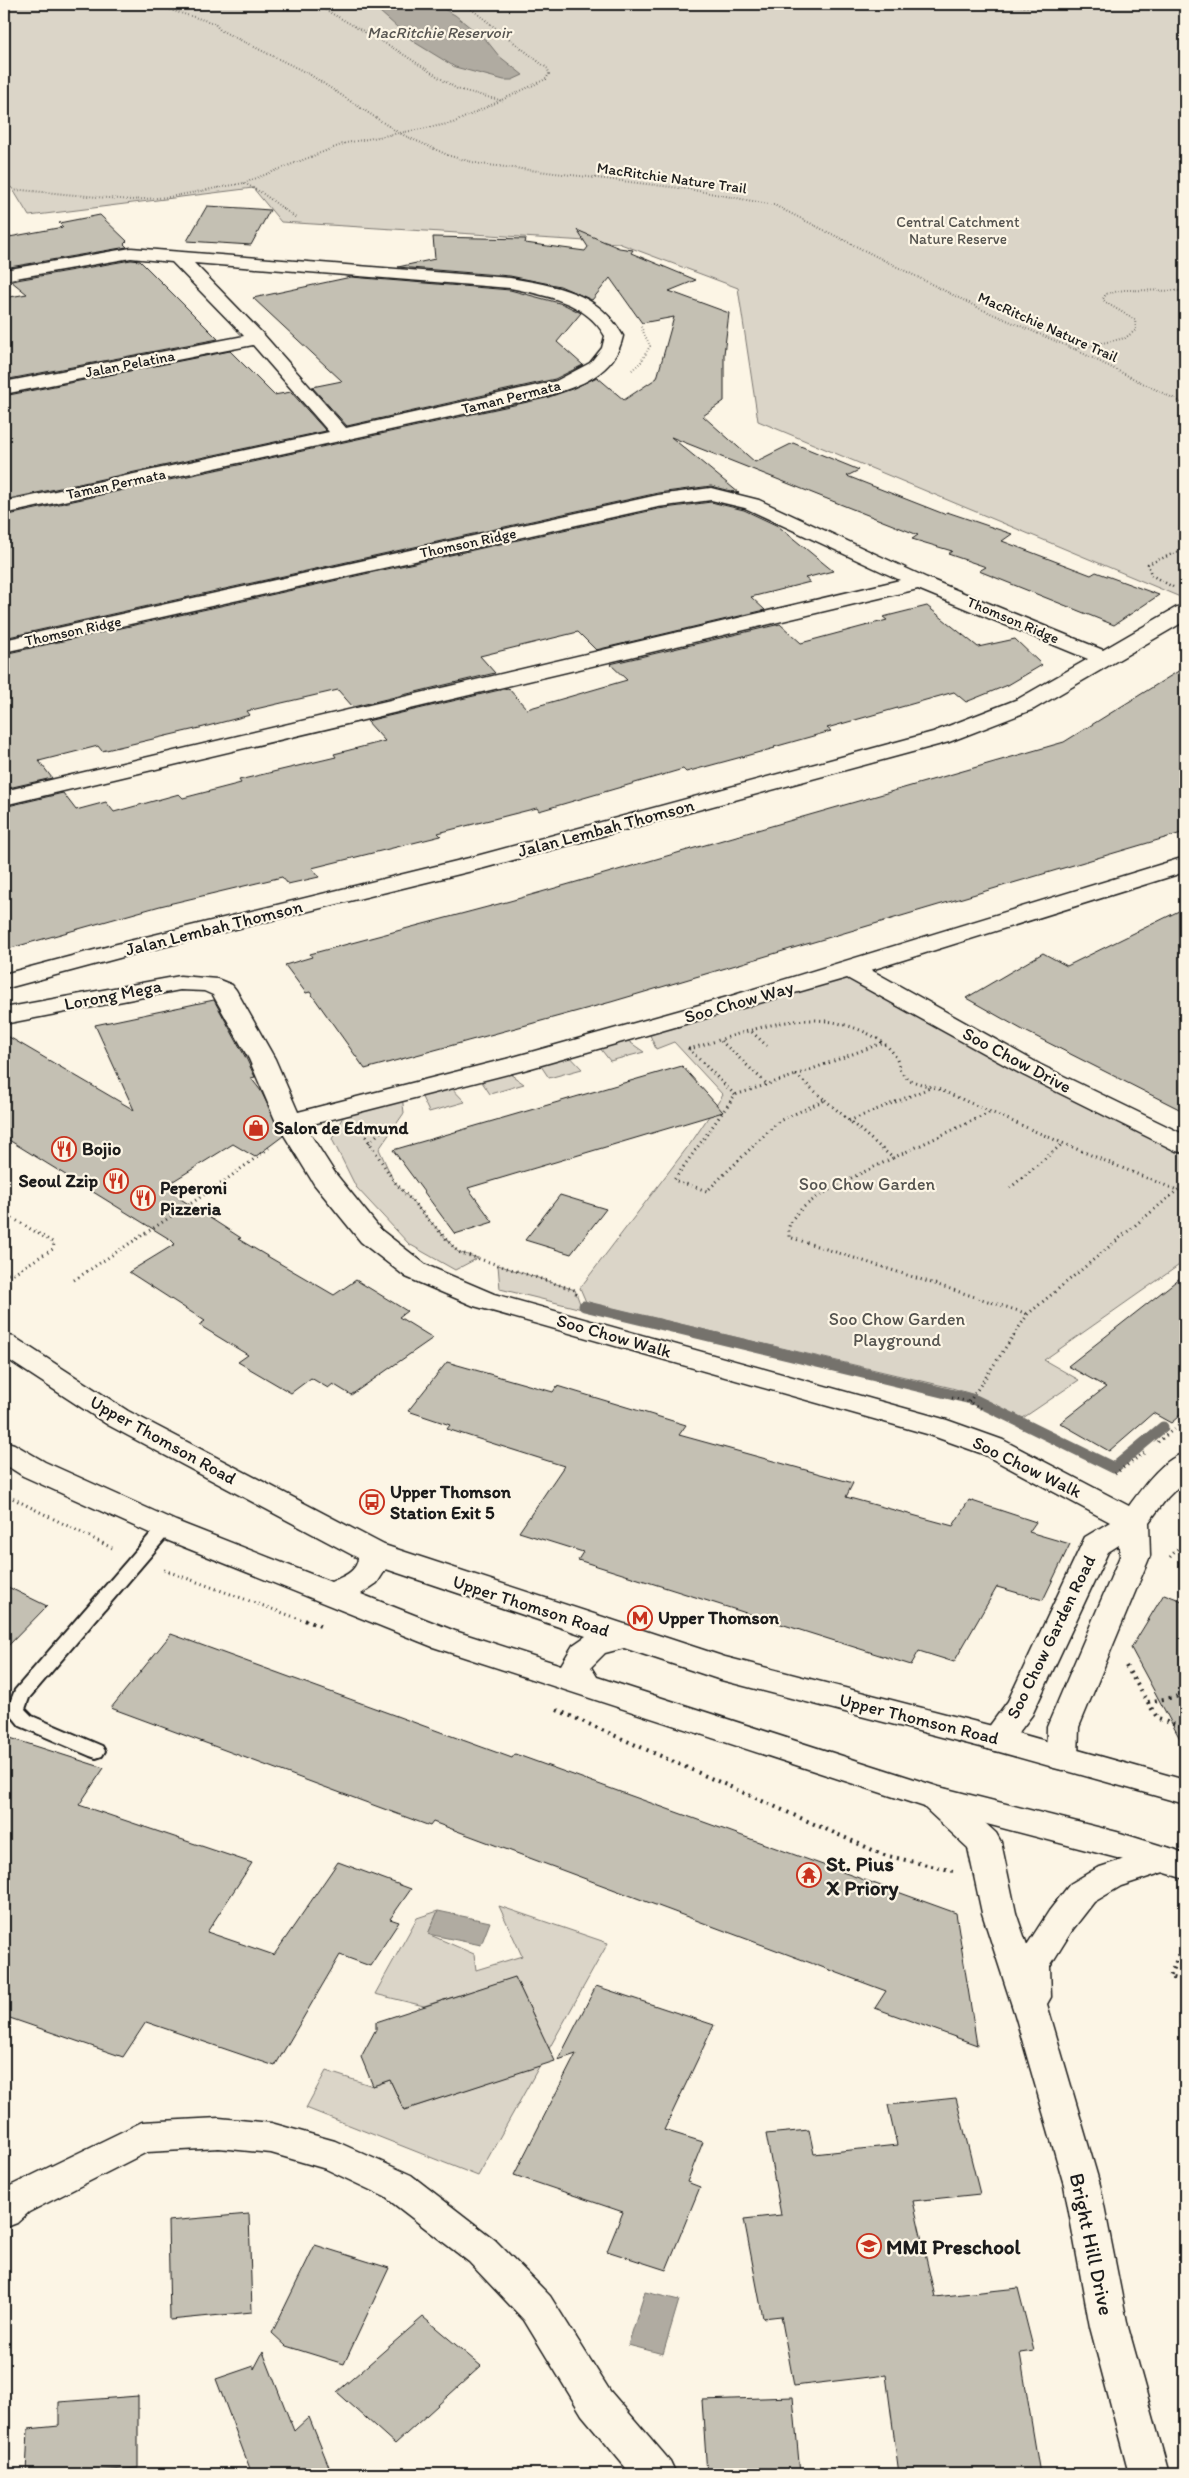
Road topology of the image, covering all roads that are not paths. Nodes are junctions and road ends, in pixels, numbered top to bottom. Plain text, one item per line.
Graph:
1 (177, 256) junction
2 (4, 276) edge
3 (256, 339) junction
4 (4, 388) edge
5 (342, 435) junction
6 (4, 508) edge
7 (920, 582) junction
8 (1185, 612) edge
9 (4, 646) edge
10 (1106, 659) junction
11 (4, 798) edge
12 (1185, 864) edge
13 (852, 970) junction
14 (4, 982) edge
15 (223, 990) joint
16 (4, 1016) edge
17 (291, 1126) junction
18 (1185, 1145) edge
19 (4, 1344) edge
20 (4, 1451) edge
21 (1185, 1463) edge
22 (1134, 1521) junction
23 (165, 1528) junction
24 (373, 1553) junction
25 (330, 1594) junction
26 (623, 1637) junction
27 (586, 1685) junction
28 (996, 1739) junction
29 (96, 1751) dead end
30 (1062, 1758) junction
31 (1185, 1792) edge
32 (938, 1799) junction
33 (1174, 1862) edge
34 (1033, 2015) junction
35 (4, 2212) edge
36 (656, 2474) edge
37 (1149, 2474) edge

1 - 2 street, Taman Permata
1 - 3 street
1 - 5 street, Taman Permata
3 - 4 street, Jalan Pelatina
3 - 5 street
5 - 6 street, Taman Permata
7 - 9 street, Thomson Ridge
7 - 10 street, Thomson Ridge
7 - 11 street
8 - 10 street, Jalan Lembah Thomson
10 - 14 street, Jalan Lembah Thomson
12 - 13 street, Soo Chow Way
13 - 17 street, Soo Chow Way
13 - 18 street, Soo Chow Drive
15 - 16 street, Lorong Mega
15 - 17 street, Soo Chow Walk
17 - 22 street, Soo Chow Walk
19 - 24 street, Upper Thomson Road
20 - 23 street
21 - 22 street, Soo Chow Garden Road
22 - 28 street, Soo Chow Garden Road
22 - 30 street
23 - 25 street
23 - 29 lane
24 - 25 street
24 - 26 street, Upper Thomson Road
25 - 27 street
26 - 27 street
26 - 28 street, Upper Thomson Road
27 - 32 street
28 - 30 street, Upper Thomson Road
30 - 31 street, Upper Thomson Road
32 - 33 street
32 - 34 street, Bright Hill Drive
33 - 34 street, Bright Hill Drive
34 - 37 street, Bright Hill Drive
35 - 36 street

